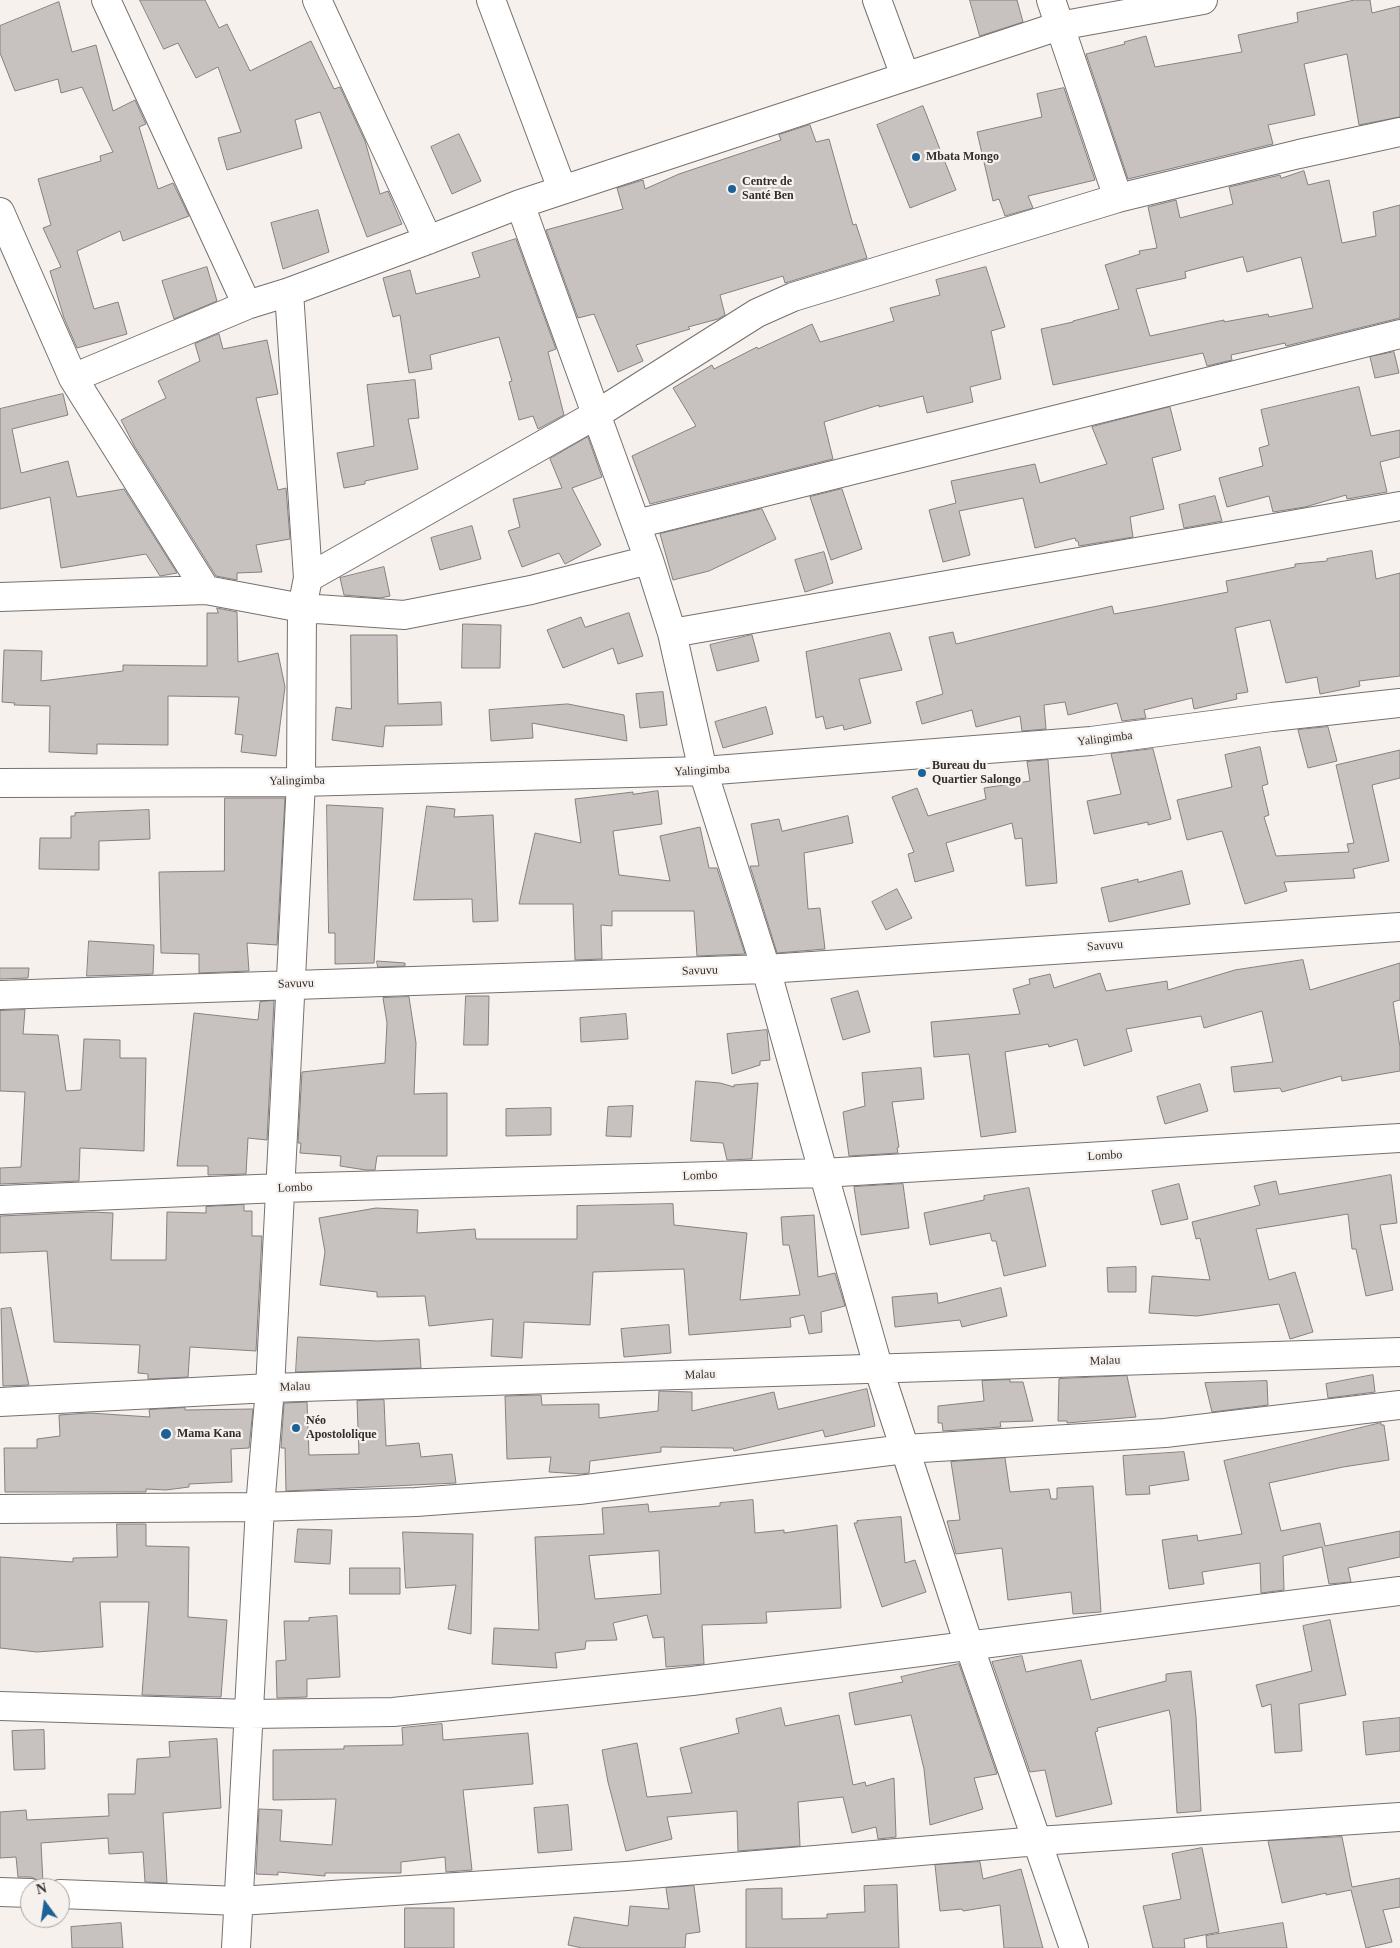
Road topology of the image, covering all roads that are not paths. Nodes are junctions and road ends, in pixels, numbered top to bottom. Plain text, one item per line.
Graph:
1 (106, 0) edge
2 (317, 0) edge
3 (491, 0) edge
4 (877, 0) edge
5 (1051, 0) edge
6 (1203, 0) edge
7 (1059, 26) junction
8 (905, 76) junction
9 (1400, 132) edge
10 (562, 189) junction
11 (1118, 198) junction
12 (520, 204) junction
13 (0, 212) edge
14 (428, 240) junction
15 (289, 292) junction
16 (247, 305) junction
17 (1400, 334) edge
18 (73, 378) junction
19 (597, 414) junction
20 (1400, 506) edge
21 (636, 524) junction
22 (649, 560) junction
23 (308, 578) junction
24 (206, 590) junction
25 (0, 597) edge
26 (302, 608) junction
27 (672, 633) junction
28 (1400, 703) edge
29 (703, 771) junction
30 (300, 782) junction
31 (0, 783) edge
32 (1400, 927) edge
33 (766, 969) junction
34 (290, 984) junction
35 (0, 995) edge
36 (1400, 1138) edge
37 (823, 1173) junction
38 (280, 1188) junction
39 (0, 1200) edge
40 (1400, 1352) edge
41 (879, 1370) junction
42 (270, 1388) junction
43 (0, 1402) edge
44 (1400, 1405) edge
45 (905, 1449) junction
46 (260, 1507) junction
47 (0, 1509) edge
48 (1400, 1591) edge
49 (969, 1645) junction
50 (0, 1706) edge
51 (250, 1714) junction
52 (1400, 1817) edge
53 (1038, 1841) junction
54 (0, 1892) edge
55 (20, 1893) edge
56 (70, 1894) edge
57 (239, 1901) junction
58 (236, 1948) edge
59 (1074, 1948) edge

1 - 16 street
2 - 14 street
3 - 10 street
4 - 8 street
5 - 7 street
6 - 7 street
7 - 8 street
7 - 11 street
8 - 10 street
9 - 11 street
10 - 12 street
11 - 19 street
12 - 14 street
12 - 19 street
13 - 18 street
14 - 15 street
15 - 16 street
15 - 23 street
16 - 18 street
17 - 21 street
18 - 24 street
19 - 21 street
19 - 23 street
20 - 27 street
21 - 22 street
22 - 26 street
22 - 27 street
23 - 26 street
24 - 25 street
24 - 26 street
26 - 30 street
27 - 29 street
28 - 29 street, Yalingimba
29 - 30 street, Yalingimba
29 - 33 street
30 - 31 street, Yalingimba
30 - 34 street
32 - 33 street, Savuvu
33 - 34 street, Savuvu
33 - 37 street
34 - 35 street, Savuvu
34 - 38 street
36 - 37 street, Lombo
37 - 38 street, Lombo
37 - 41 street
38 - 39 street, Lombo
38 - 42 street
40 - 41 street, Malau
41 - 42 street, Malau
41 - 45 street
42 - 43 street, Malau
42 - 46 street
44 - 45 street
45 - 46 street
45 - 49 street
46 - 47 street
46 - 51 street
48 - 49 street
49 - 51 street
49 - 53 street
50 - 51 street
51 - 57 street
52 - 53 street
53 - 57 street
53 - 59 street
54 - 55 street
56 - 57 street
57 - 58 street

